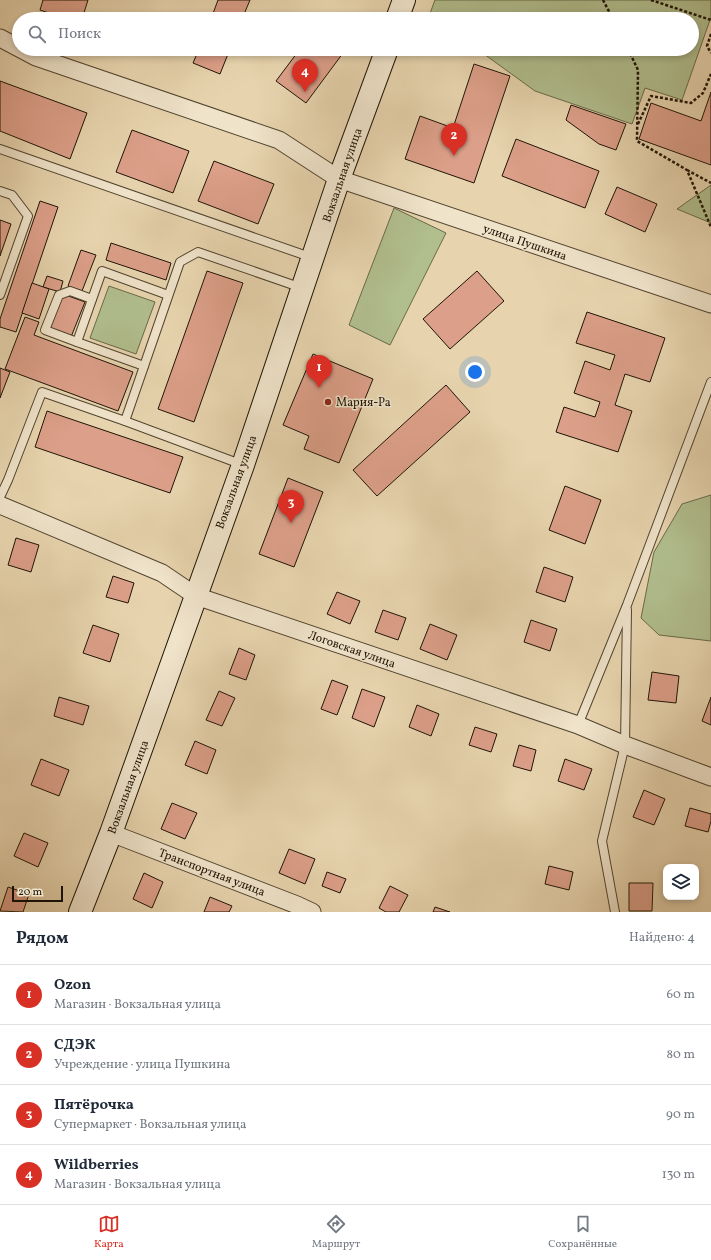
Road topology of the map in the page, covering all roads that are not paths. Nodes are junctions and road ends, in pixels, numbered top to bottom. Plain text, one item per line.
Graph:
1 (404, 0) edge
2 (400, 12) edge
3 (0, 38) edge
4 (12, 45) edge
5 (32, 56) edge
6 (383, 56) edge
7 (0, 149) edge
8 (339, 179) junction
9 (0, 191) edge
10 (313, 258) junction
11 (303, 288) junction
12 (0, 294) edge
13 (168, 295) junction
14 (92, 299) junction
15 (711, 304) edge
16 (77, 342) junction
17 (144, 366) junction
18 (711, 382) edge
19 (125, 421) junction
20 (243, 465) junction
21 (0, 497) edge
22 (0, 505) edge
23 (196, 596) junction
24 (627, 605) junction
25 (578, 725) junction
26 (625, 745) junction
27 (711, 777) edge
28 (111, 833) junction
29 (80, 912) edge
30 (312, 912) edge
31 (615, 912) edge

1 - 2 main road
3 - 4 street, улица Пушкина
5 - 8 street, улица Пушкина
6 - 8 main road, Вокзальная улица
7 - 10 lane
8 - 10 main road, Вокзальная улица
8 - 15 street, улица Пушкина
9 - 12 lane
10 - 11 main road, Вокзальная улица
11 - 13 lane
11 - 20 main road, Вокзальная улица
13 - 14 lane
13 - 17 lane
14 - 16 lane
14 - 16 lane
16 - 17 lane
17 - 19 lane
18 - 24 lane
19 - 20 lane
19 - 21 lane
20 - 23 main road, Вокзальная улица
22 - 23 street, Логовская улица
23 - 25 street, Логовская улица
23 - 28 main road, Вокзальная улица
24 - 25 lane
24 - 26 lane
25 - 26 street, Логовская улица
26 - 27 street, Логовская улица
26 - 31 lane
28 - 29 main road, Вокзальная улица
28 - 30 street, Транспортная улица

